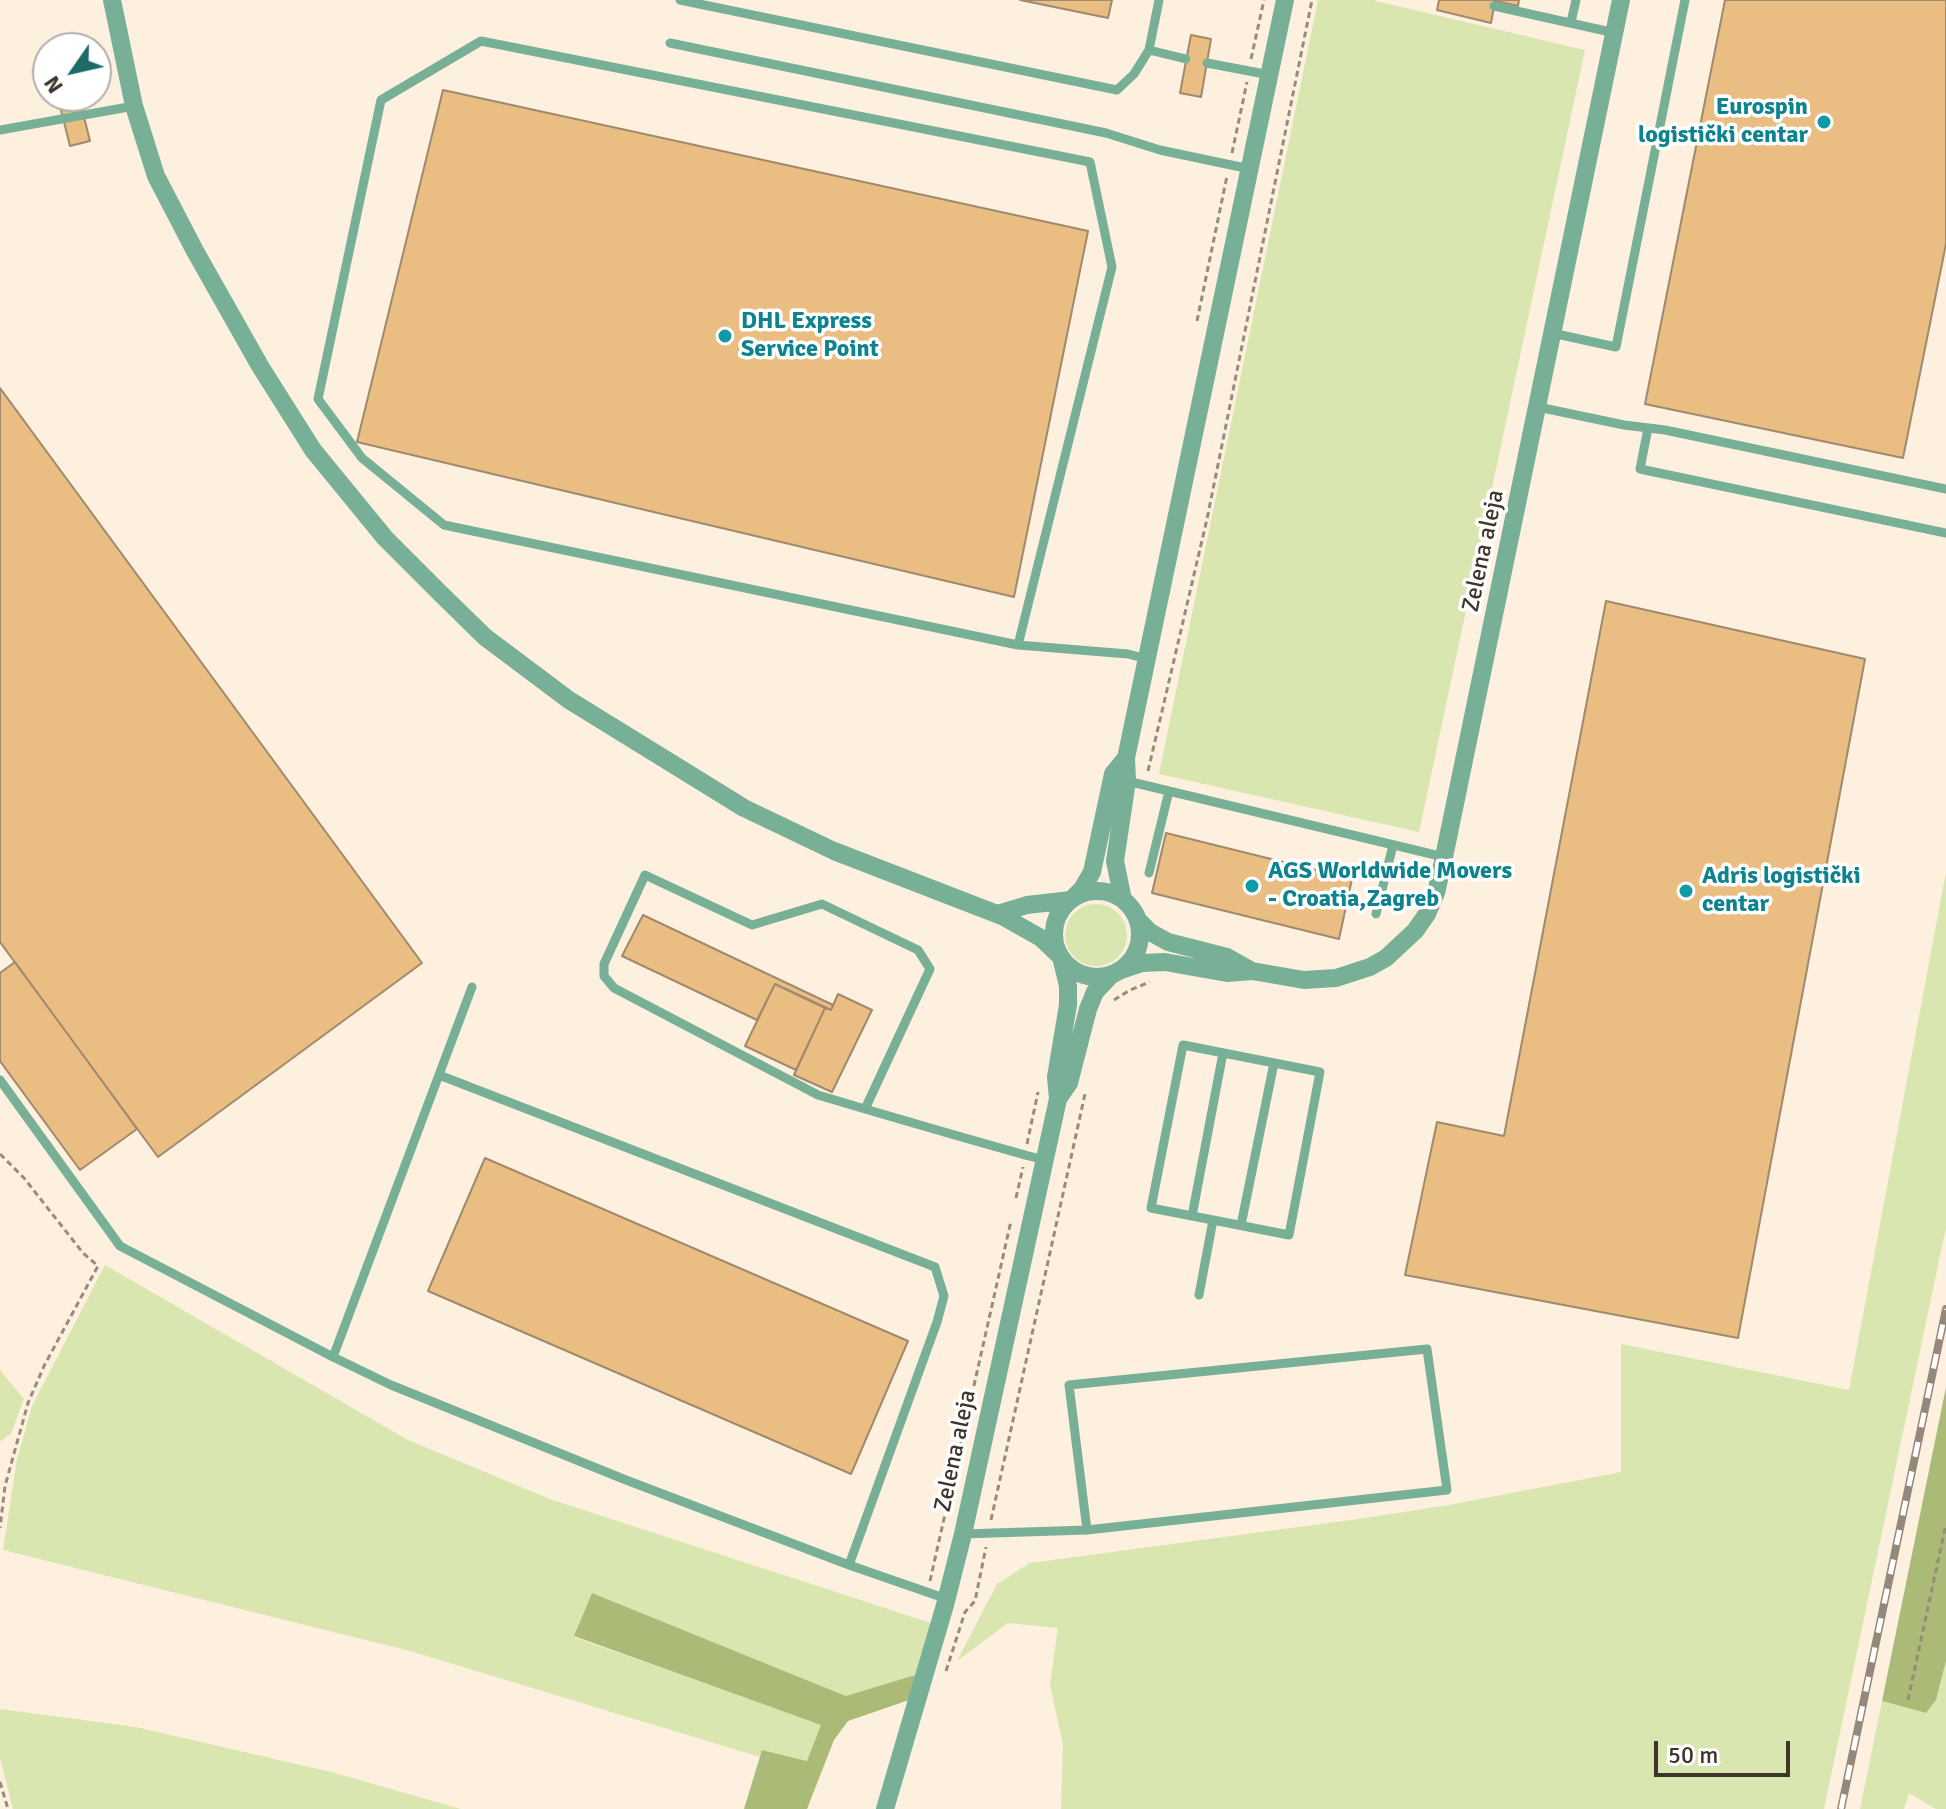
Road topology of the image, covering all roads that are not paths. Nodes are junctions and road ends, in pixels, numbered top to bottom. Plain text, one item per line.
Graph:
1 (112, 0) edge
2 (680, 0) edge
3 (1159, 0) edge
4 (1285, 0) edge
5 (1576, 0) edge
6 (1621, 0) edge
7 (1685, 0) edge
8 (1494, 6) dead end
9 (1571, 22) junction
10 (1615, 33) junction
11 (670, 43) dead end
12 (1149, 50) junction
13 (1186, 59) dead end
14 (1207, 63) dead end
15 (1270, 75) junction
16 (134, 106) junction
17 (0, 130) edge
18 (1250, 169) junction
19 (1552, 333) junction
20 (1538, 407) junction
21 (1648, 428) junction
22 (1946, 489) edge
23 (1946, 533) edge
24 (1018, 645) junction
25 (1147, 659) junction
26 (1126, 758) junction
27 (1136, 783) junction
28 (1169, 791) junction
29 (1393, 845) junction
30 (1444, 857) junction
31 (1149, 873) dead end
32 (1071, 900) junction
33 (1123, 900) junction
34 (997, 914) junction
35 (1376, 914) dead end
36 (1137, 919) junction
37 (1061, 957) junction
38 (1252, 971) junction
39 (1116, 972) junction
40 (472, 987) dead end
41 (1223, 1053) junction
42 (1274, 1063) junction
43 (439, 1075) junction
44 (0, 1080) edge
45 (1058, 1099) junction
46 (865, 1109) junction
47 (1045, 1160) junction
48 (1192, 1216) junction
49 (1213, 1220) junction
50 (1241, 1225) junction
51 (1199, 1295) dead end
52 (333, 1357) junction
53 (1087, 1530) junction
54 (963, 1534) junction
55 (849, 1565) junction
56 (946, 1602) junction
57 (885, 1809) edge

1 - 16 street
2 - 12 lane
3 - 12 lane
4 - 15 street, Zelena aleja
5 - 9 lane
6 - 10 street, Zelena aleja
7 - 19 lane
8 - 9 lane
9 - 10 lane
10 - 19 street, Zelena aleja
11 - 18 lane
12 - 13 lane
14 - 15 lane
15 - 18 street, Zelena aleja
16 - 17 lane
16 - 34 street
18 - 25 street, Zelena aleja
19 - 20 street, Zelena aleja
20 - 21 lane
20 - 30 street, Zelena aleja
21 - 22 lane
21 - 23 lane
24 - 24 lane
24 - 25 lane
25 - 26 street, Zelena aleja
26 - 27 street, Zelena aleja
26 - 32 street, Zelena aleja
27 - 28 lane
27 - 33 street, Zelena aleja
28 - 29 lane
28 - 31 lane
29 - 30 lane
29 - 35 lane
30 - 38 street, Zelena aleja
32 - 33 street
32 - 34 street
32 - 37 street, Zelena aleja
33 - 36 street, Zelena aleja
34 - 37 street
36 - 38 street, Zelena aleja
36 - 39 street, Zelena aleja
37 - 39 street, Zelena aleja
37 - 45 street, Zelena aleja
38 - 39 street, Zelena aleja
39 - 45 street, Zelena aleja
40 - 43 lane
41 - 42 lane
41 - 48 lane
41 - 48 lane
42 - 50 lane
42 - 50 lane
43 - 52 lane
43 - 55 lane
44 - 52 lane
45 - 47 street, Zelena aleja
46 - 46 lane
46 - 47 lane
47 - 54 street, Zelena aleja
48 - 49 lane
49 - 50 lane
49 - 51 lane
52 - 55 lane
53 - 53 lane
53 - 54 lane
54 - 56 street, Zelena aleja
55 - 56 lane
56 - 57 street, Zelena aleja

